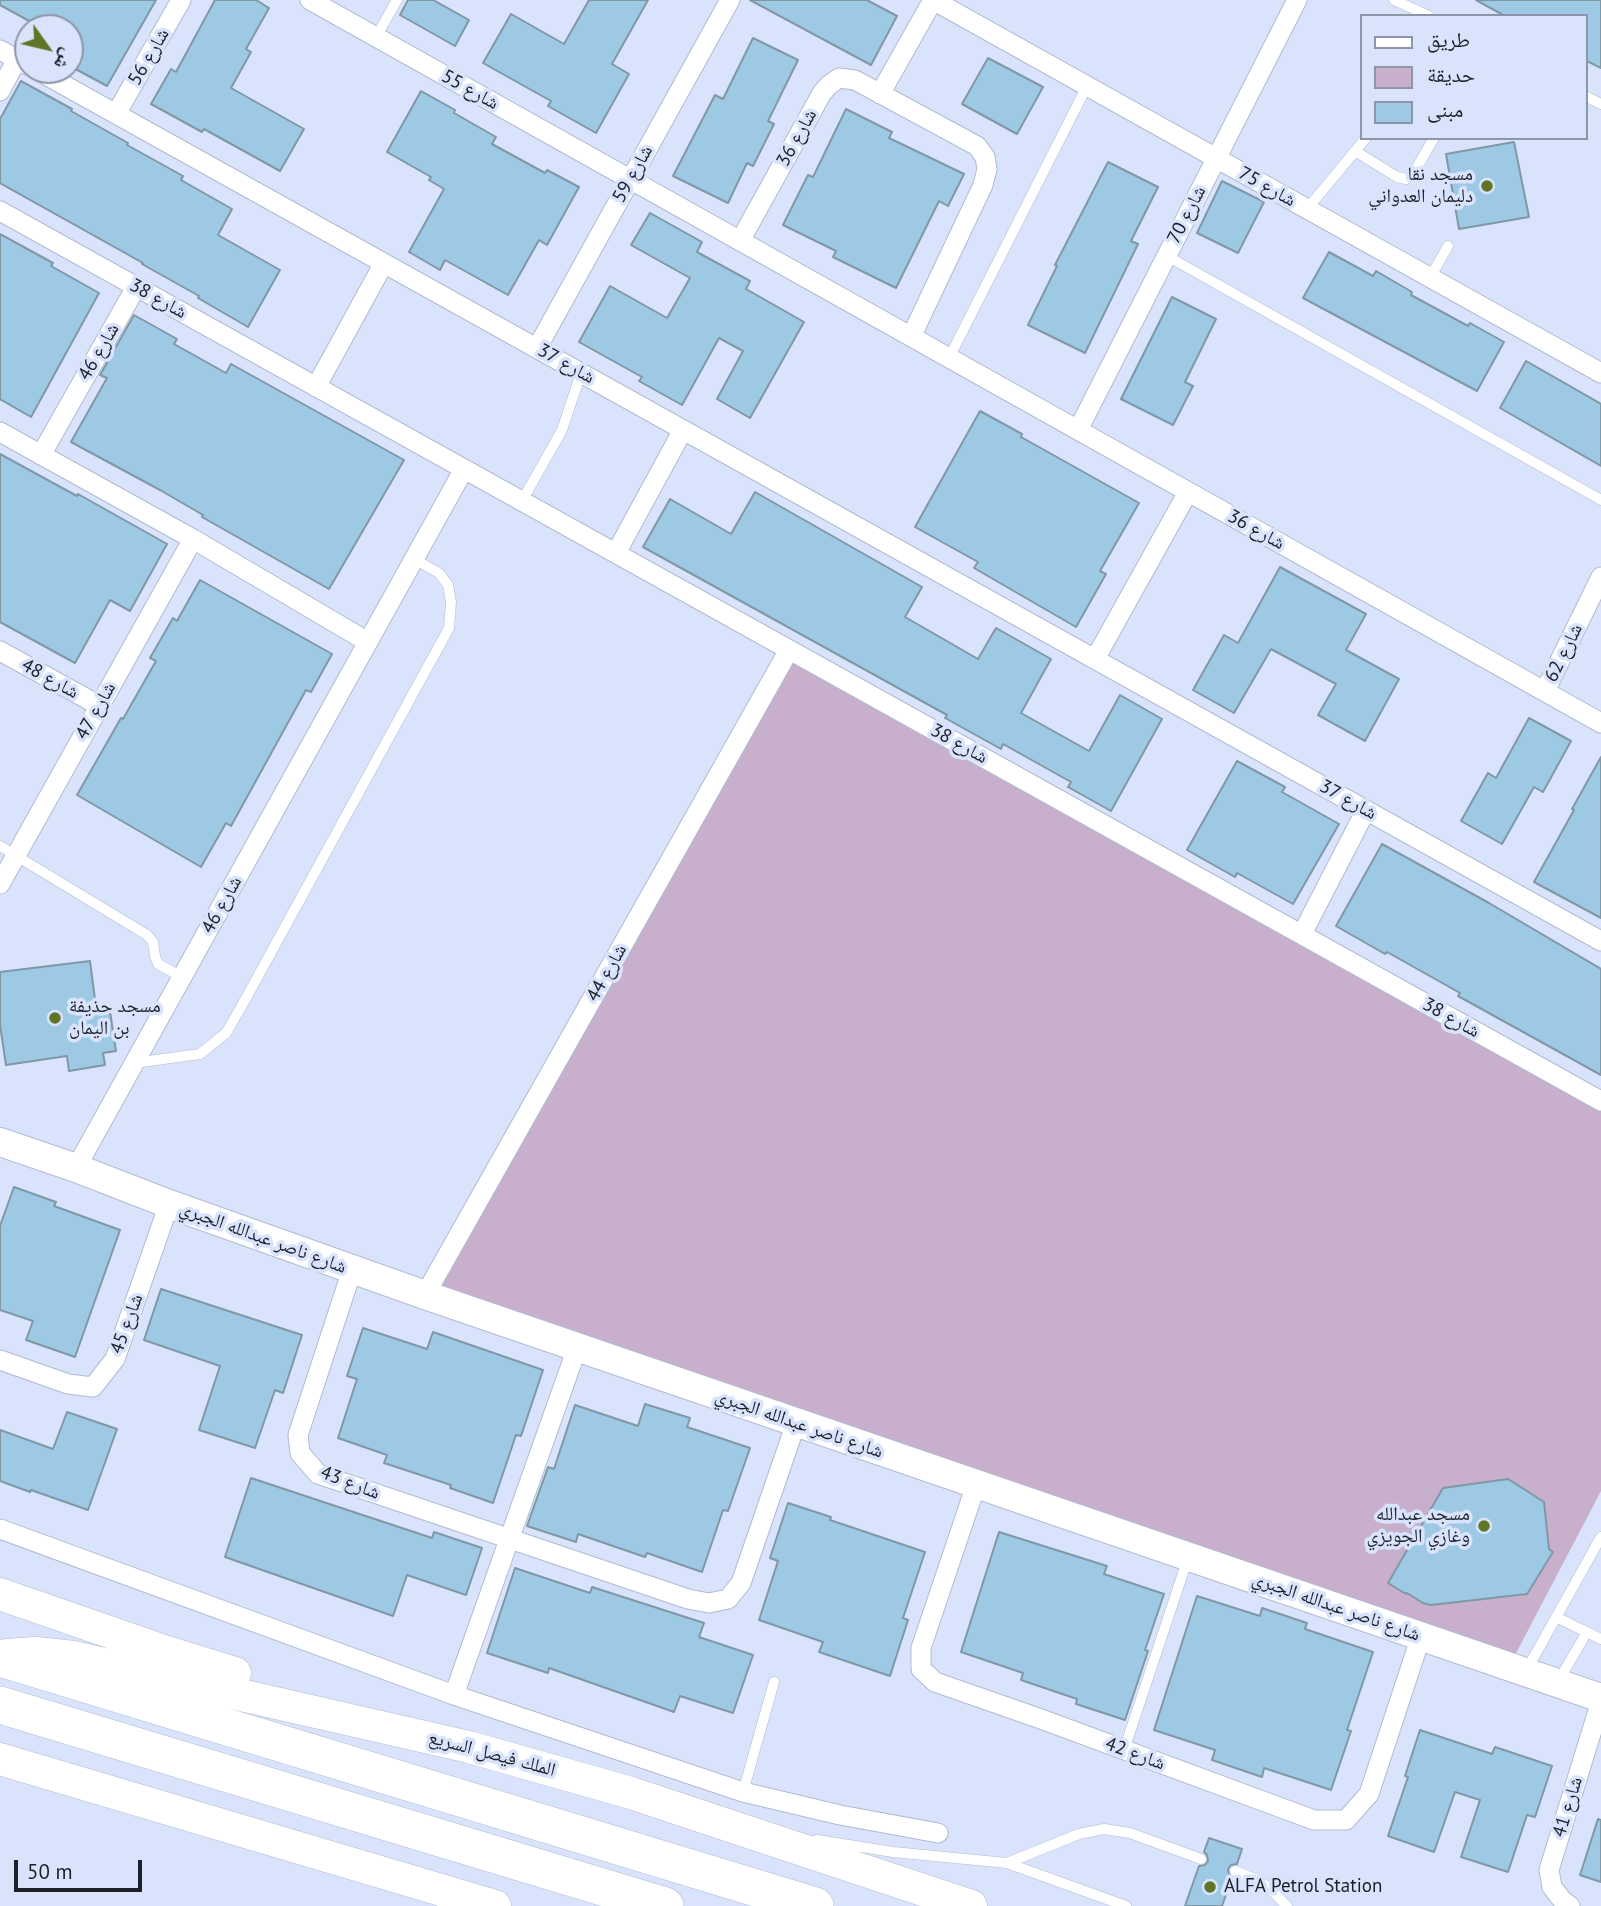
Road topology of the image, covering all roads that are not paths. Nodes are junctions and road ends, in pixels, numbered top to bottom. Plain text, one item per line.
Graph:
1 (181, 0) edge
2 (310, 0) edge
3 (397, 0) edge
4 (730, 0) edge
5 (933, 0) edge
6 (1297, 0) edge
7 (1394, 0) edge
8 (1425, 14) edge
9 (376, 37) junction
10 (14, 60) edge
11 (62, 84) edge
12 (1087, 86) junction
13 (0, 90) edge
14 (880, 94) junction
15 (116, 114) junction
16 (1364, 140) edge
17 (1433, 140) edge
18 (1356, 151) junction
19 (1216, 158) junction
20 (630, 180) junction
21 (1307, 209) junction
22 (0, 211) edge
23 (740, 241) junction
24 (1448, 246) dead end
25 (1167, 256) junction
26 (384, 263) junction
27 (1430, 278) junction
28 (136, 287) junction
29 (911, 337) junction
30 (537, 348) junction
31 (949, 358) junction
32 (581, 373) junction
33 (1601, 373) edge
34 (316, 387) junction
35 (683, 429) junction
36 (1078, 430) junction
37 (0, 432) edge
38 (41, 455) junction
39 (464, 469) junction
40 (1188, 492) junction
41 (1601, 500) edge
42 (522, 501) junction
43 (193, 539) junction
44 (616, 553) junction
45 (414, 559) junction
46 (1601, 577) edge
47 (368, 642) junction
48 (789, 650) junction
49 (0, 651) edge
50 (1095, 659) junction
51 (1545, 691) junction
52 (100, 706) junction
53 (1601, 723) edge
54 (1366, 810) junction
55 (8, 851) edge
56 (0, 884) edge
57 (1302, 934) junction
58 (1601, 941) edge
59 (182, 977) junction
60 (134, 1063) junction
61 (1601, 1101) edge
62 (0, 1142) edge
63 (76, 1168) junction
64 (169, 1204) junction
65 (352, 1270) junction
66 (425, 1296) junction
67 (577, 1348) junction
68 (0, 1360) edge
69 (796, 1423) junction
70 (976, 1485) junction
71 (0, 1529) edge
72 (1601, 1537) edge
73 (509, 1538) junction
74 (1188, 1557) junction
75 (0, 1594) edge
76 (1556, 1617) junction
77 (1587, 1632) junction
78 (1421, 1636) junction
79 (1601, 1639) edge
80 (0, 1657) edge
81 (1526, 1672) junction
82 (774, 1682) dead end
83 (1557, 1683) junction
84 (454, 1695) junction
85 (1601, 1699) edge
86 (0, 1705) edge
87 (388, 1728) junction
88 (1124, 1749) junction
89 (0, 1759) edge
90 (743, 1792) junction
91 (710, 1818) junction
92 (776, 1830) dead end
93 (938, 1833) dead end
94 (802, 1836) dead end
95 (1201, 1859) dead end
96 (1007, 1863) junction
97 (1235, 1871) dead end
98 (495, 1906) edge
99 (665, 1906) edge
100 (815, 1906) edge
101 (971, 1906) edge
102 (1126, 1906) edge
103 (1287, 1906) edge
104 (1570, 1906) edge

1 - 15 street, شارع 56
2 - 9 street, شارع 55
3 - 9 lane
4 - 20 street, شارع 59
5 - 12 street, شارع 75
5 - 14 street
6 - 19 street, شارع 70
7 - 8 lane
9 - 20 street, شارع 55
10 - 13 street
11 - 15 street, شارع 37
12 - 19 street, شارع 75
12 - 31 lane
14 - 23 street, شارع 36
14 - 29 street, شارع 36
15 - 26 street, شارع 37
16 - 18 lane
17 - 18 lane
18 - 21 lane
19 - 21 street, شارع 75
19 - 25 street, شارع 70
20 - 23 street, شارع 36
20 - 30 street, شارع 59
21 - 27 street, شارع 75
22 - 28 street, شارع 38
23 - 29 street, شارع 36
24 - 27 lane
25 - 36 street, شارع 70
25 - 41 lane
26 - 30 street, شارع 37
26 - 34 street
27 - 33 street, شارع 75
28 - 34 street, شارع 38
28 - 38 street, شارع 46
29 - 31 street, شارع 36
30 - 32 street, شارع 37
31 - 36 street, شارع 36
32 - 35 street, شارع 37
32 - 42 lane
34 - 39 street, شارع 38
35 - 44 street
35 - 50 street, شارع 37
36 - 40 street, شارع 36
37 - 38 street
38 - 43 street
39 - 42 street, شارع 38
39 - 45 street, شارع 46
40 - 50 street
40 - 51 street, شارع 36
42 - 44 street, شارع 38
43 - 47 street
43 - 52 street, شارع 47
44 - 48 street, شارع 38
45 - 47 street, شارع 46
45 - 60 lane
46 - 51 street, شارع 62
47 - 59 street, شارع 46
48 - 57 street, شارع 38
48 - 66 street, شارع 44
49 - 52 street, شارع 48
50 - 54 street, شارع 37
51 - 53 street, شارع 36
52 - 55 street, شارع 47
54 - 57 street
54 - 58 street, شارع 37
55 - 56 street, شارع 47
55 - 59 lane
57 - 61 street, شارع 38
59 - 60 street, شارع 46
60 - 63 street, شارع 46
62 - 63 street, شارع ناصر عبدالله الجبري
63 - 64 street, شارع ناصر عبدالله الجبري
64 - 65 street, شارع ناصر عبدالله الجبري
64 - 68 street, شارع 45
65 - 66 street, شارع ناصر عبدالله الجبري
65 - 73 street, شارع 43
66 - 67 street, شارع ناصر عبدالله الجبري
67 - 69 street, شارع ناصر عبدالله الجبري
67 - 73 street
69 - 70 street, شارع ناصر عبدالله الجبري
69 - 73 street, شارع 43
70 - 74 street, شارع ناصر عبدالله الجبري
70 - 88 street, شارع 42
71 - 84 street
72 - 76 lane
73 - 84 street
74 - 78 street, شارع ناصر عبدالله الجبري
74 - 88 lane
75 - 87 main road
76 - 77 lane
76 - 81 lane
77 - 79 lane
77 - 83 lane
78 - 81 street, شارع ناصر عبدالله الجبري
78 - 88 street, شارع 42
80 - 87 main road, الملك فيصل السريع
80 - 100 highway, الملك فيصل السريع
81 - 83 street, شارع ناصر عبدالله الجبري
82 - 90 lane
83 - 85 street, شارع ناصر عبدالله الجبري
84 - 90 street
85 - 104 street, شارع 41
86 - 99 highway
87 - 91 main road, الملك فيصل السريع
89 - 98 main road
90 - 93 street
91 - 92 lane
91 - 101 main road, الملك فيصل السريع
94 - 96 lane
95 - 96 lane
96 - 102 lane
97 - 103 lane

